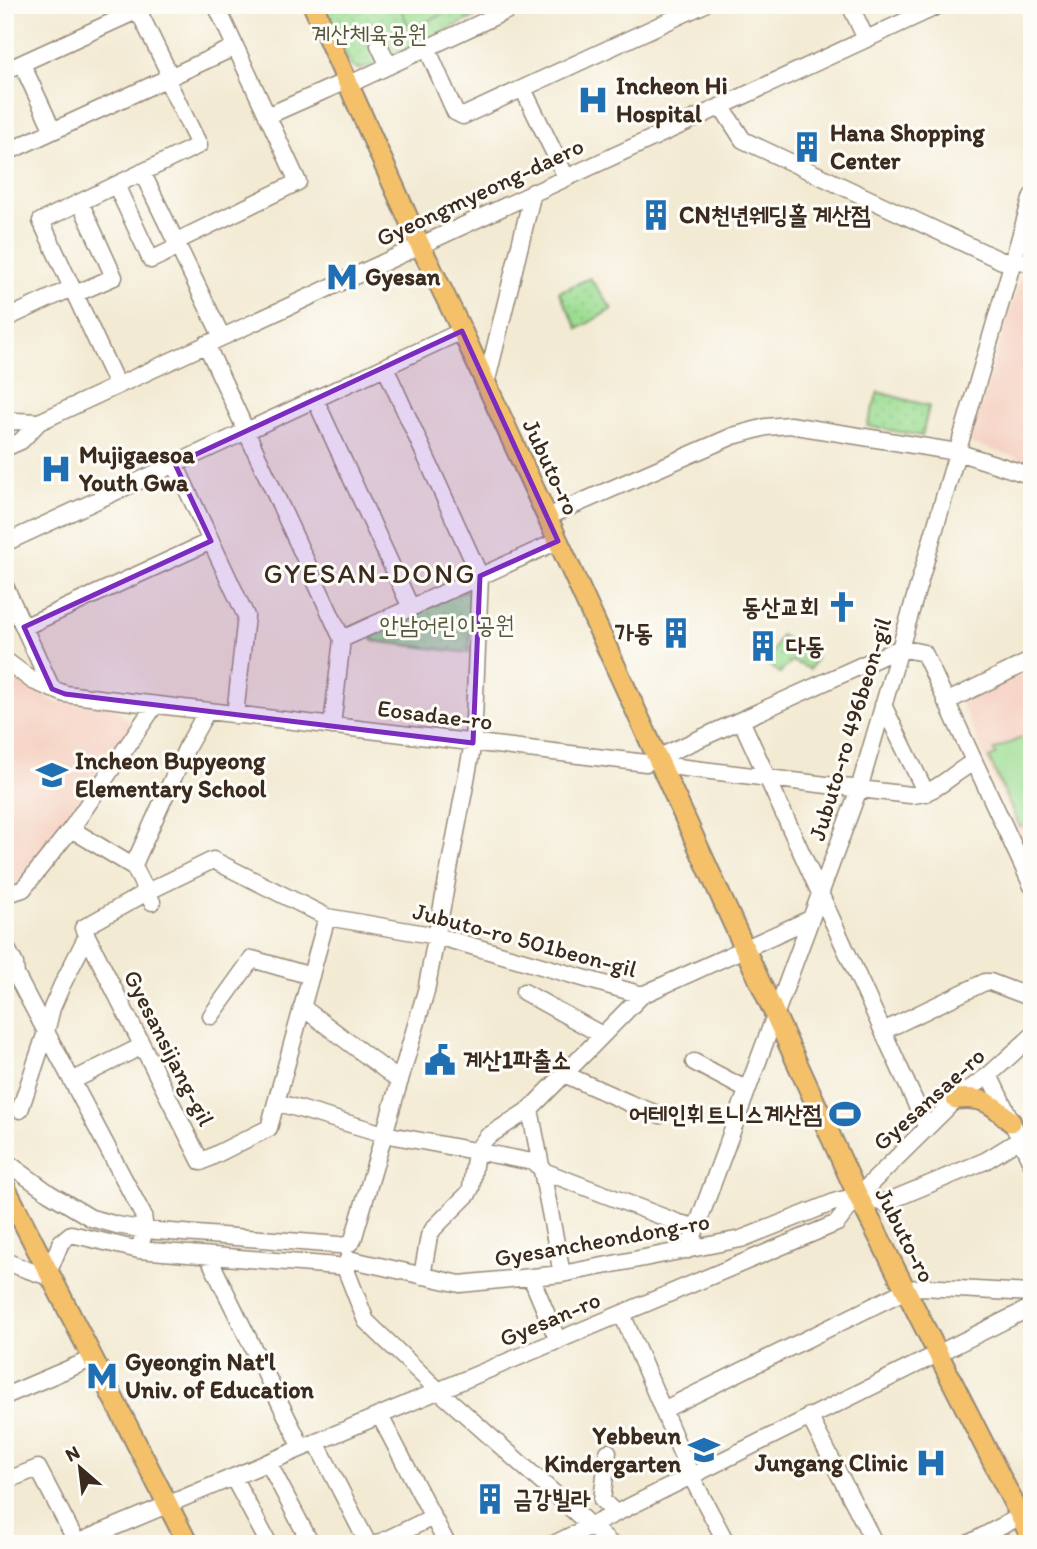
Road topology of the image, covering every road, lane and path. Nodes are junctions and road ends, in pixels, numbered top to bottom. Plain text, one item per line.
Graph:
1 (216, 5) edge
2 (313, 5) edge
3 (519, 5) edge
4 (849, 5) edge
5 (940, 5) edge
6 (694, 7) edge
7 (133, 8) edge
8 (866, 39) junction
9 (379, 45) dead end
10 (235, 47) junction
11 (427, 48) junction
12 (22, 64) junction
13 (389, 66) junction
14 (5, 71) edge
15 (166, 78) junction
16 (348, 83) junction
17 (523, 89) junction
18 (721, 106) junction
19 (267, 116) junction
20 (53, 131) junction
21 (5, 153) edge
22 (142, 172) junction
23 (566, 177) junction
24 (117, 185) junction
25 (533, 192) junction
26 (1032, 196) edge
27 (80, 202) junction
28 (177, 244) junction
29 (420, 245) junction
30 (1013, 259) junction
31 (1032, 264) edge
32 (74, 291) junction
33 (5, 319) edge
34 (462, 331) junction
35 (222, 337) junction
36 (206, 344) junction
37 (385, 367) junction
38 (486, 384) junction
39 (117, 385) junction
40 (315, 399) junction
41 (39, 422) junction
42 (5, 425) edge
43 (246, 431) junction
44 (5, 448) edge
45 (957, 452) junction
46 (175, 464) junction
47 (1032, 475) edge
48 (547, 517) junction
49 (211, 541) junction
50 (558, 541) junction
51 (5, 543) edge
52 (481, 576) junction
53 (5, 586) edge
54 (411, 608) junction
55 (24, 627) junction
56 (342, 639) junction
57 (900, 648) junction
58 (5, 660) edge
59 (1032, 660) edge
60 (52, 689) junction
61 (946, 702) junction
62 (155, 705) junction
63 (883, 705) junction
64 (207, 711) junction
65 (235, 715) junction
66 (741, 720) junction
67 (332, 726) junction
68 (473, 743) junction
69 (659, 762) junction
70 (974, 762) junction
71 (768, 778) junction
72 (859, 789) junction
73 (926, 793) junction
74 (71, 829) junction
75 (1025, 853) edge
76 (134, 867) junction
77 (1032, 886) edge
78 (820, 894) junction
79 (5, 895) edge
80 (150, 897) junction
81 (327, 917) junction
82 (810, 919) junction
83 (87, 936) junction
84 (437, 936) junction
85 (5, 945) edge
86 (745, 949) junction
87 (311, 976) junction
88 (524, 992) dead end
89 (642, 995) junction
90 (1032, 998) edge
91 (302, 1007) junction
92 (775, 1015) junction
93 (211, 1016) dead end
94 (883, 1031) junction
95 (46, 1032) junction
96 (603, 1035) junction
97 (1032, 1036) edge
98 (142, 1046) junction
99 (694, 1062) dead end
100 (564, 1074) junction
101 (989, 1075) junction
102 (72, 1081) junction
103 (400, 1081) junction
104 (747, 1090) junction
105 (956, 1099) junction
106 (276, 1102) junction
107 (530, 1109) junction
108 (20, 1110) dead end
109 (660, 1115) dead end
110 (1011, 1122) junction
111 (927, 1128) junction
112 (384, 1134) junction
113 (1026, 1138) edge
114 (476, 1151) junction
115 (5, 1161) edge
116 (1032, 1164) edge
117 (541, 1168) junction
118 (5, 1187) edge
119 (858, 1196) junction
120 (696, 1227) junction
121 (145, 1230) junction
122 (139, 1250) junction
123 (688, 1250) junction
124 (208, 1256) junction
125 (343, 1256) junction
126 (5, 1261) edge
127 (562, 1274) junction
128 (51, 1275) junction
129 (422, 1276) junction
130 (531, 1277) junction
131 (906, 1290) junction
132 (1032, 1293) edge
133 (1032, 1307) edge
134 (622, 1314) junction
135 (558, 1341) junction
136 (937, 1353) junction
137 (94, 1358) junction
138 (439, 1391) junction
139 (5, 1396) edge
140 (663, 1410) junction
141 (380, 1416) junction
142 (809, 1416) junction
143 (309, 1445) junction
144 (608, 1452) dead end
145 (268, 1462) junction
146 (691, 1476) junction
147 (233, 1477) junction
148 (5, 1482) edge
149 (168, 1504) junction
150 (615, 1513) junction
151 (1026, 1515) edge
152 (433, 1517) junction
153 (591, 1525) junction
154 (1032, 1539) edge
155 (75, 1543) edge
156 (188, 1544) edge
157 (268, 1544) edge
158 (311, 1544) edge
159 (368, 1544) edge
160 (377, 1544) edge
161 (447, 1544) edge
162 (554, 1544) edge
163 (611, 1544) edge
164 (727, 1544) edge
165 (874, 1544) edge
166 (968, 1544) edge

1 - 10 street
2 - 16 main road, Jubuto-ro
3 - 11 street
4 - 8 street
5 - 8 street, Gyeongmyeong-daero
6 - 17 street
7 - 12 street
7 - 15 street
8 - 18 street, Gyeongmyeong-daero
9 - 13 street
10 - 15 street
10 - 19 street
11 - 13 street
11 - 17 street
12 - 14 street
12 - 20 street
13 - 16 street
15 - 20 street
15 - 22 street
16 - 19 street
16 - 29 main road, Jubuto-ro
17 - 23 street
18 - 23 street, Gyeongmyeong-daero
18 - 30 street
19 - 28 street
20 - 21 street
22 - 24 street
22 - 28 street
23 - 25 street, Gyeongmyeong-daero
24 - 27 street
24 - 28 street
25 - 29 street, Gyeongmyeong-daero
25 - 38 street
26 - 30 street, Jubuto-ro 496beon-gil
27 - 32 street
27 - 32 street
28 - 35 street
29 - 34 main road, Jubuto-ro
29 - 35 street, Gyeongmyeong-daero
30 - 31 street
30 - 45 street, Jubuto-ro 496beon-gil
32 - 33 street
32 - 39 street
34 - 37 street
34 - 38 main road, Jubuto-ro
35 - 36 street, Gyeongmyeong-daero
36 - 39 street, Gyeongmyeong-daero
36 - 43 street
37 - 40 street
37 - 52 street
38 - 48 main road, Jubuto-ro
39 - 41 street, Gyeongmyeong-daero
40 - 43 street
40 - 54 street
41 - 42 street, Gyeongmyeong-daero
41 - 44 street, Gyeongmyeong-daero
43 - 46 street
43 - 56 street
45 - 47 street
45 - 48 street
45 - 57 street, Jubuto-ro 496beon-gil
46 - 49 street
46 - 51 street
48 - 50 main road, Jubuto-ro
49 - 55 street
49 - 65 street
50 - 52 street
50 - 69 main road, Jubuto-ro
52 - 54 street
52 - 68 street
53 - 55 street
54 - 56 street
55 - 60 street
56 - 67 street
57 - 61 street
57 - 63 street, Jubuto-ro 496beon-gil
57 - 66 street
58 - 60 street, Eosadae-ro
59 - 61 street
60 - 62 street, Eosadae-ro
61 - 70 street
62 - 64 street, Eosadae-ro
62 - 74 street
63 - 72 street, Jubuto-ro 496beon-gil
63 - 73 street
64 - 65 street, Eosadae-ro
64 - 76 street
65 - 67 street, Eosadae-ro
66 - 69 street
66 - 71 street
67 - 68 street, Eosadae-ro
68 - 69 street, Eosadae-ro
68 - 84 street
69 - 71 street
69 - 86 main road, Jubuto-ro
70 - 73 street
70 - 75 street
71 - 72 street
71 - 78 street
72 - 73 street
72 - 78 street, Jubuto-ro 496beon-gil
74 - 76 street
74 - 79 street
75 - 77 street
76 - 80 street
78 - 82 street, Jubuto-ro 496beon-gil
78 - 94 street
80 - 81 street, Jubuto-ro 501beon-gil
80 - 83 street
81 - 84 street, Jubuto-ro 501beon-gil
81 - 87 street
82 - 86 street
82 - 92 street, Jubuto-ro 496beon-gil
83 - 95 street
83 - 98 street, Gyesansijang-gil
84 - 89 street, Jubuto-ro 501beon-gil
84 - 103 street
85 - 95 street
86 - 89 street, Jubuto-ro 501beon-gil
86 - 92 main road, Jubuto-ro
87 - 91 street, Gyesansijang-gil
87 - 93 street
88 - 96 street
89 - 96 street
90 - 94 street
91 - 103 street
91 - 106 street, Gyesansijang-gil
92 - 104 street, Jubuto-ro 496beon-gil
92 - 119 main road, Jubuto-ro
94 - 111 street
95 - 102 street
95 - 108 street
96 - 100 street
97 - 101 street, Gyesansae-ro
98 - 102 street
98 - 106 street, Gyesansijang-gil
99 - 104 street
100 - 107 street
100 - 109 street
101 - 105 street, Gyesansae-ro
101 - 110 street
102 - 121 street
103 - 112 street
104 - 120 street, Jubuto-ro 496beon-gil
105 - 110 main road
105 - 111 street, Gyesansae-ro
106 - 112 street
107 - 114 street
107 - 117 street
110 - 113 street
111 - 119 street, Gyesansae-ro
112 - 114 street
112 - 125 street
113 - 116 street
113 - 119 street
114 - 117 street
114 - 129 street
115 - 121 street, Gyesancheondong-ro
117 - 120 street
117 - 127 street
118 - 128 main road
119 - 123 street, Gyesancheondong-ro
119 - 131 main road, Jubuto-ro
119 - 134 street, Gyesan-ro
120 - 123 street, Jubuto-ro 496beon-gil
121 - 122 street
121 - 125 street, Gyesancheondong-ro
122 - 124 street, Gyesancheondong-ro
122 - 128 street, Gyesancheondong-ro
123 - 127 street, Gyesancheondong-ro
124 - 125 street, Gyesancheondong-ro
124 - 143 street
125 - 129 street, Gyesancheondong-ro
125 - 138 street
126 - 128 street
127 - 130 street, Gyesancheondong-ro
128 - 137 main road
129 - 130 street, Gyesancheondong-ro
130 - 135 street
131 - 132 street
131 - 136 main road, Jubuto-ro
131 - 140 street
133 - 136 street
134 - 135 street, Gyesan-ro
134 - 140 street
135 - 138 street, Gyesan-ro
136 - 142 street
136 - 151 main road, Jubuto-ro
137 - 139 street
137 - 149 main road
138 - 141 street, Gyesan-ro
138 - 153 street
140 - 146 street
141 - 143 street, Gyesan-ro
141 - 152 street
142 - 146 street
142 - 165 street
143 - 145 street, Gyesan-ro
143 - 159 street
144 - 150 street
145 - 147 street, Gyesan-ro
145 - 158 street
146 - 150 street
146 - 164 street
147 - 149 street, Gyesan-ro
147 - 157 street
148 - 155 street
149 - 155 street, Gyesan-ro
149 - 156 main road
150 - 153 street
151 - 154 main road, Jubuto-ro
151 - 166 street
152 - 160 street
152 - 161 street
153 - 162 street
153 - 163 street

